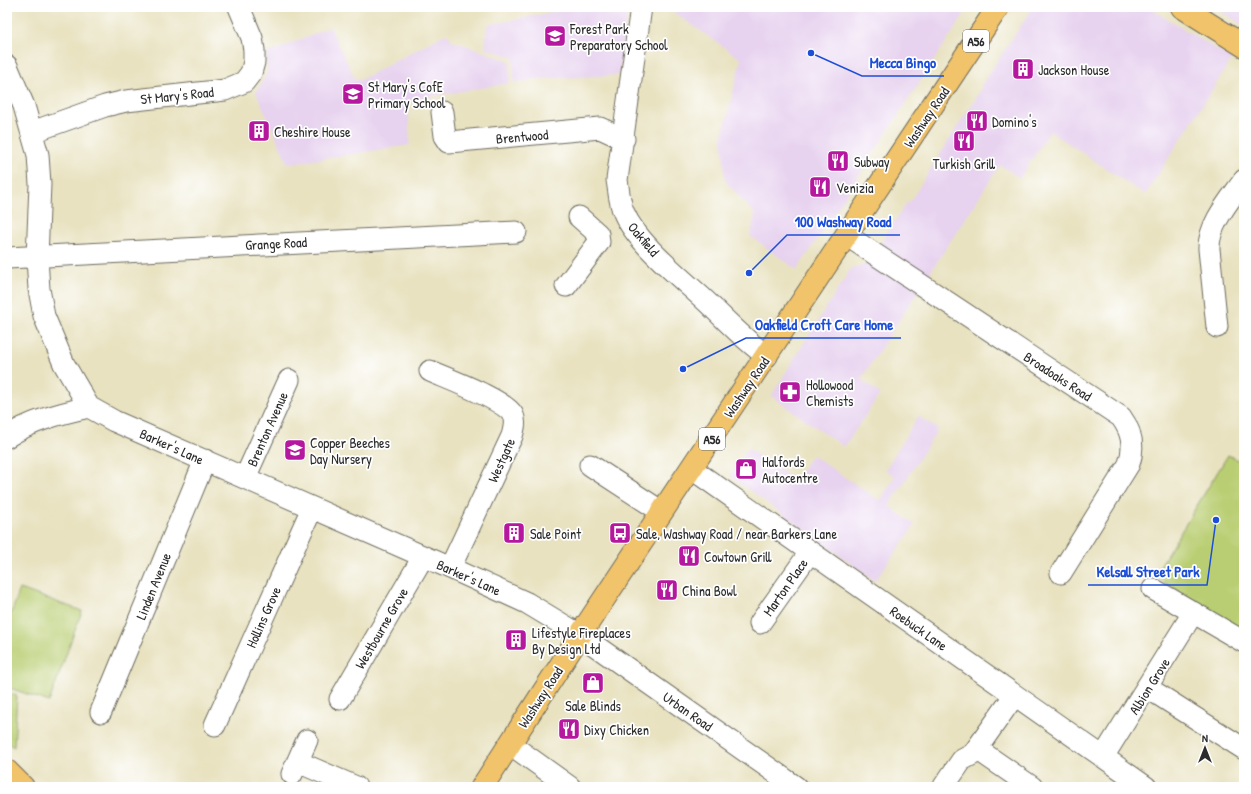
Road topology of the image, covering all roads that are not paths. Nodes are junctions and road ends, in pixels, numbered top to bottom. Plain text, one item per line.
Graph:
1 (239, 7) edge
2 (641, 7) edge
3 (998, 7) edge
4 (1195, 10) edge
5 (1244, 46) edge
6 (7, 66) edge
7 (442, 112) dead end
8 (32, 132) junction
9 (624, 139) junction
10 (1244, 180) edge
11 (624, 213) junction
12 (516, 232) dead end
13 (846, 236) junction
14 (7, 258) edge
15 (37, 258) junction
16 (566, 286) dead end
17 (1217, 327) dead end
18 (767, 356) junction
19 (430, 371) dead end
20 (289, 380) dead end
21 (89, 407) junction
22 (7, 437) edge
23 (205, 460) junction
24 (590, 465) dead end
25 (692, 469) junction
26 (245, 478) junction
27 (312, 508) junction
28 (662, 512) junction
29 (810, 552) junction
30 (423, 557) junction
31 (450, 568) junction
32 (1061, 572) dead end
33 (1153, 589) dead end
34 (1193, 613) junction
35 (760, 623) dead end
36 (580, 635) junction
37 (1244, 642) edge
38 (1148, 688) junction
39 (1014, 696) junction
40 (340, 699) dead end
41 (101, 712) dead end
42 (215, 725) dead end
43 (307, 740) dead end
44 (510, 744) junction
45 (977, 749) junction
46 (1244, 749) edge
47 (1103, 757) junction
48 (7, 771) edge
49 (944, 786) dead end
50 (23, 787) edge
51 (356, 787) edge
52 (482, 787) edge
53 (570, 787) edge
54 (796, 787) edge
55 (1032, 787) edge
56 (1146, 787) edge

1 - 8 street, St Mary's Road
2 - 9 street, Oakfield
3 - 13 main road, Washway Road / A56
4 - 5 main road
6 - 8 street
7 - 9 street, Brentwood
8 - 15 street
9 - 11 street, Oakfield
10 - 17 street
11 - 16 street
11 - 18 street, Oakfield
12 - 15 street, Grange Road
13 - 18 main road, Washway Road / A56
13 - 32 street, Broadoaks Road
14 - 15 street, Grange Road
15 - 21 street
18 - 25 main road, Washway Road / A56
19 - 31 street, Westgate
20 - 26 street, Brenton Avenue
21 - 22 street
21 - 23 street, Barker's Lane
23 - 26 street, Barker's Lane
23 - 41 street, Linden Avenue
24 - 28 street
25 - 28 main road, Washway Road / A56
25 - 29 street, Roebuck Lane
26 - 27 street, Barker's Lane
27 - 30 street, Barker's Lane
27 - 42 street, Hollins Grove
28 - 36 main road, Washway Road / A56
29 - 35 street, Marton Place
29 - 39 street, Roebuck Lane
30 - 31 street, Barker's Lane
30 - 40 street, Westbourne Grove
31 - 36 street, Barker's Lane
33 - 34 street
34 - 37 street
34 - 38 street, Albion Grove
36 - 44 main road, Washway Road / A56
36 - 54 street, Urban Road
38 - 46 street
38 - 47 street, Albion Grove
39 - 45 street
39 - 47 street, Roebuck Lane
43 - 51 street
44 - 52 main road, Washway Road / A56
44 - 53 street
45 - 49 street
45 - 55 street
47 - 56 street, Roebuck Lane
48 - 50 main road

